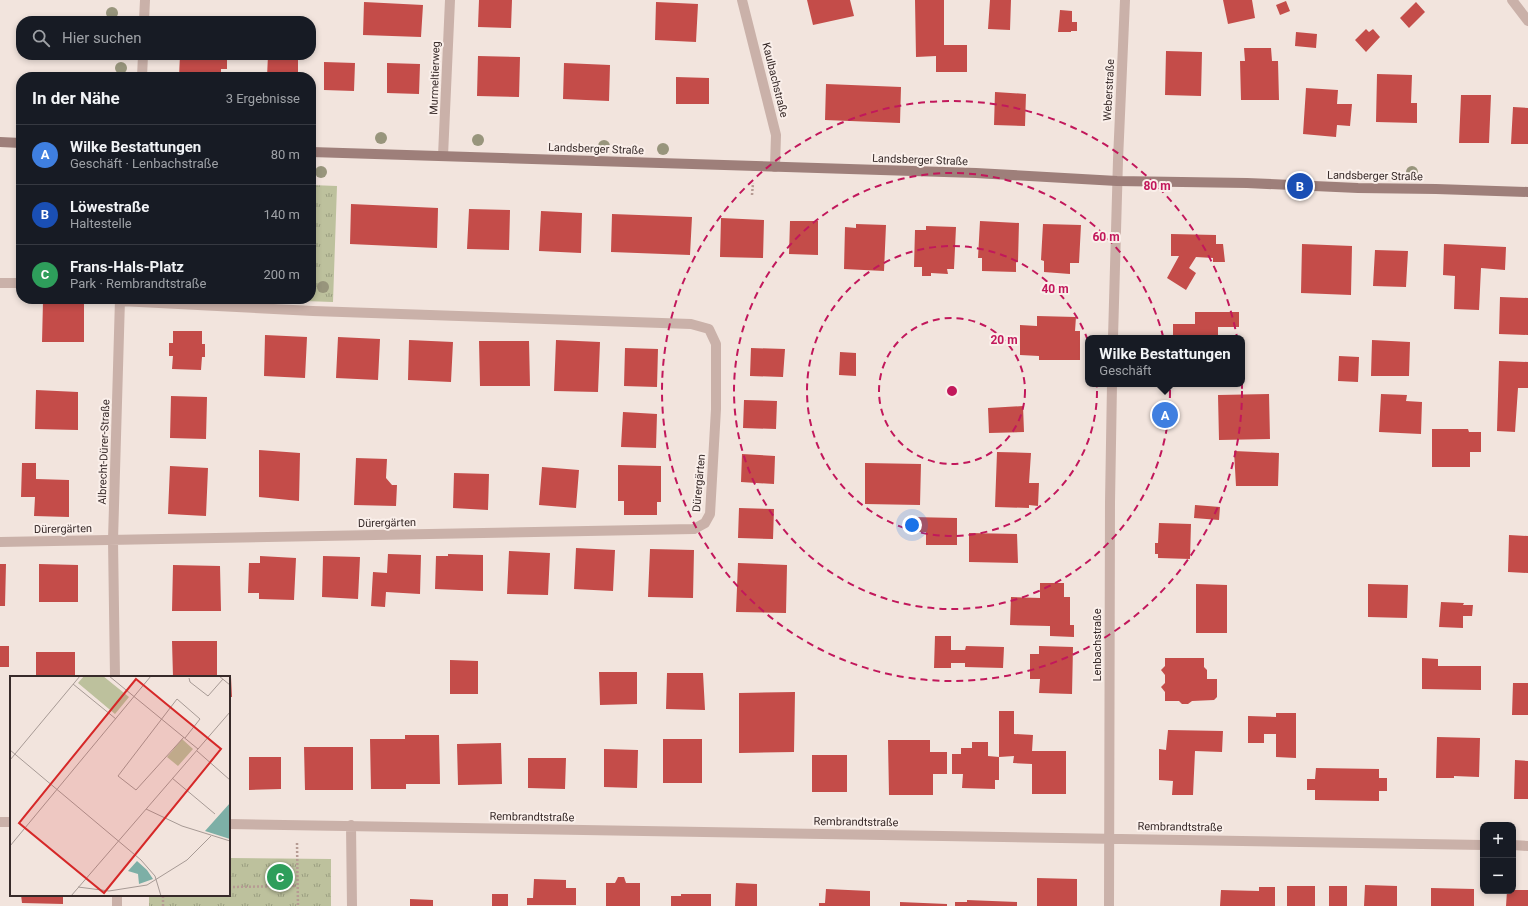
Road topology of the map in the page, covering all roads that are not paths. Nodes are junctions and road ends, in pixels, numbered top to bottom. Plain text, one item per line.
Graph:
1 (145, 0) edge
2 (450, 0) edge
3 (742, 0) edge
4 (1125, 0) edge
5 (1512, 0) edge
6 (144, 16) edge
7 (1528, 21) edge
8 (143, 60) edge
9 (142, 72) edge
10 (0, 142) edge
11 (16, 143) edge
12 (316, 152) edge
13 (443, 156) junction
14 (775, 167) junction
15 (1117, 181) junction
16 (1528, 192) edge
17 (0, 283) edge
18 (16, 283) edge
19 (120, 304) edge
20 (190, 304) edge
21 (1113, 335) edge
22 (1112, 387) edge
23 (113, 540) junction
24 (0, 542) edge
25 (115, 676) edge
26 (230, 824) edge
27 (351, 826) junction
28 (1109, 838) junction
29 (1480, 845) edge
30 (1516, 846) edge
31 (1528, 846) edge
32 (352, 906) edge
33 (1109, 906) edge

1 - 6 street
2 - 13 street, Murmeltierweg
3 - 14 street, Kaulbachstraße
4 - 15 street, Weberstraße
5 - 7 street
8 - 9 street
10 - 11 street
12 - 13 street, Landsberger Straße
13 - 14 street, Landsberger Straße
14 - 15 street, Landsberger Straße
15 - 16 street, Landsberger Straße
15 - 21 street
17 - 18 street
19 - 23 street, Albrecht-Dürer-Straße
20 - 23 street, Dürergärten
22 - 28 street, Lenbachstraße
23 - 24 street, Dürergärten
23 - 25 street, Albrecht-Dürer-Straße
26 - 27 street, Rembrandtstraße
27 - 28 street, Rembrandtstraße
27 - 32 street
28 - 29 street, Rembrandtstraße
28 - 33 street, Lenbachstraße
30 - 31 street

